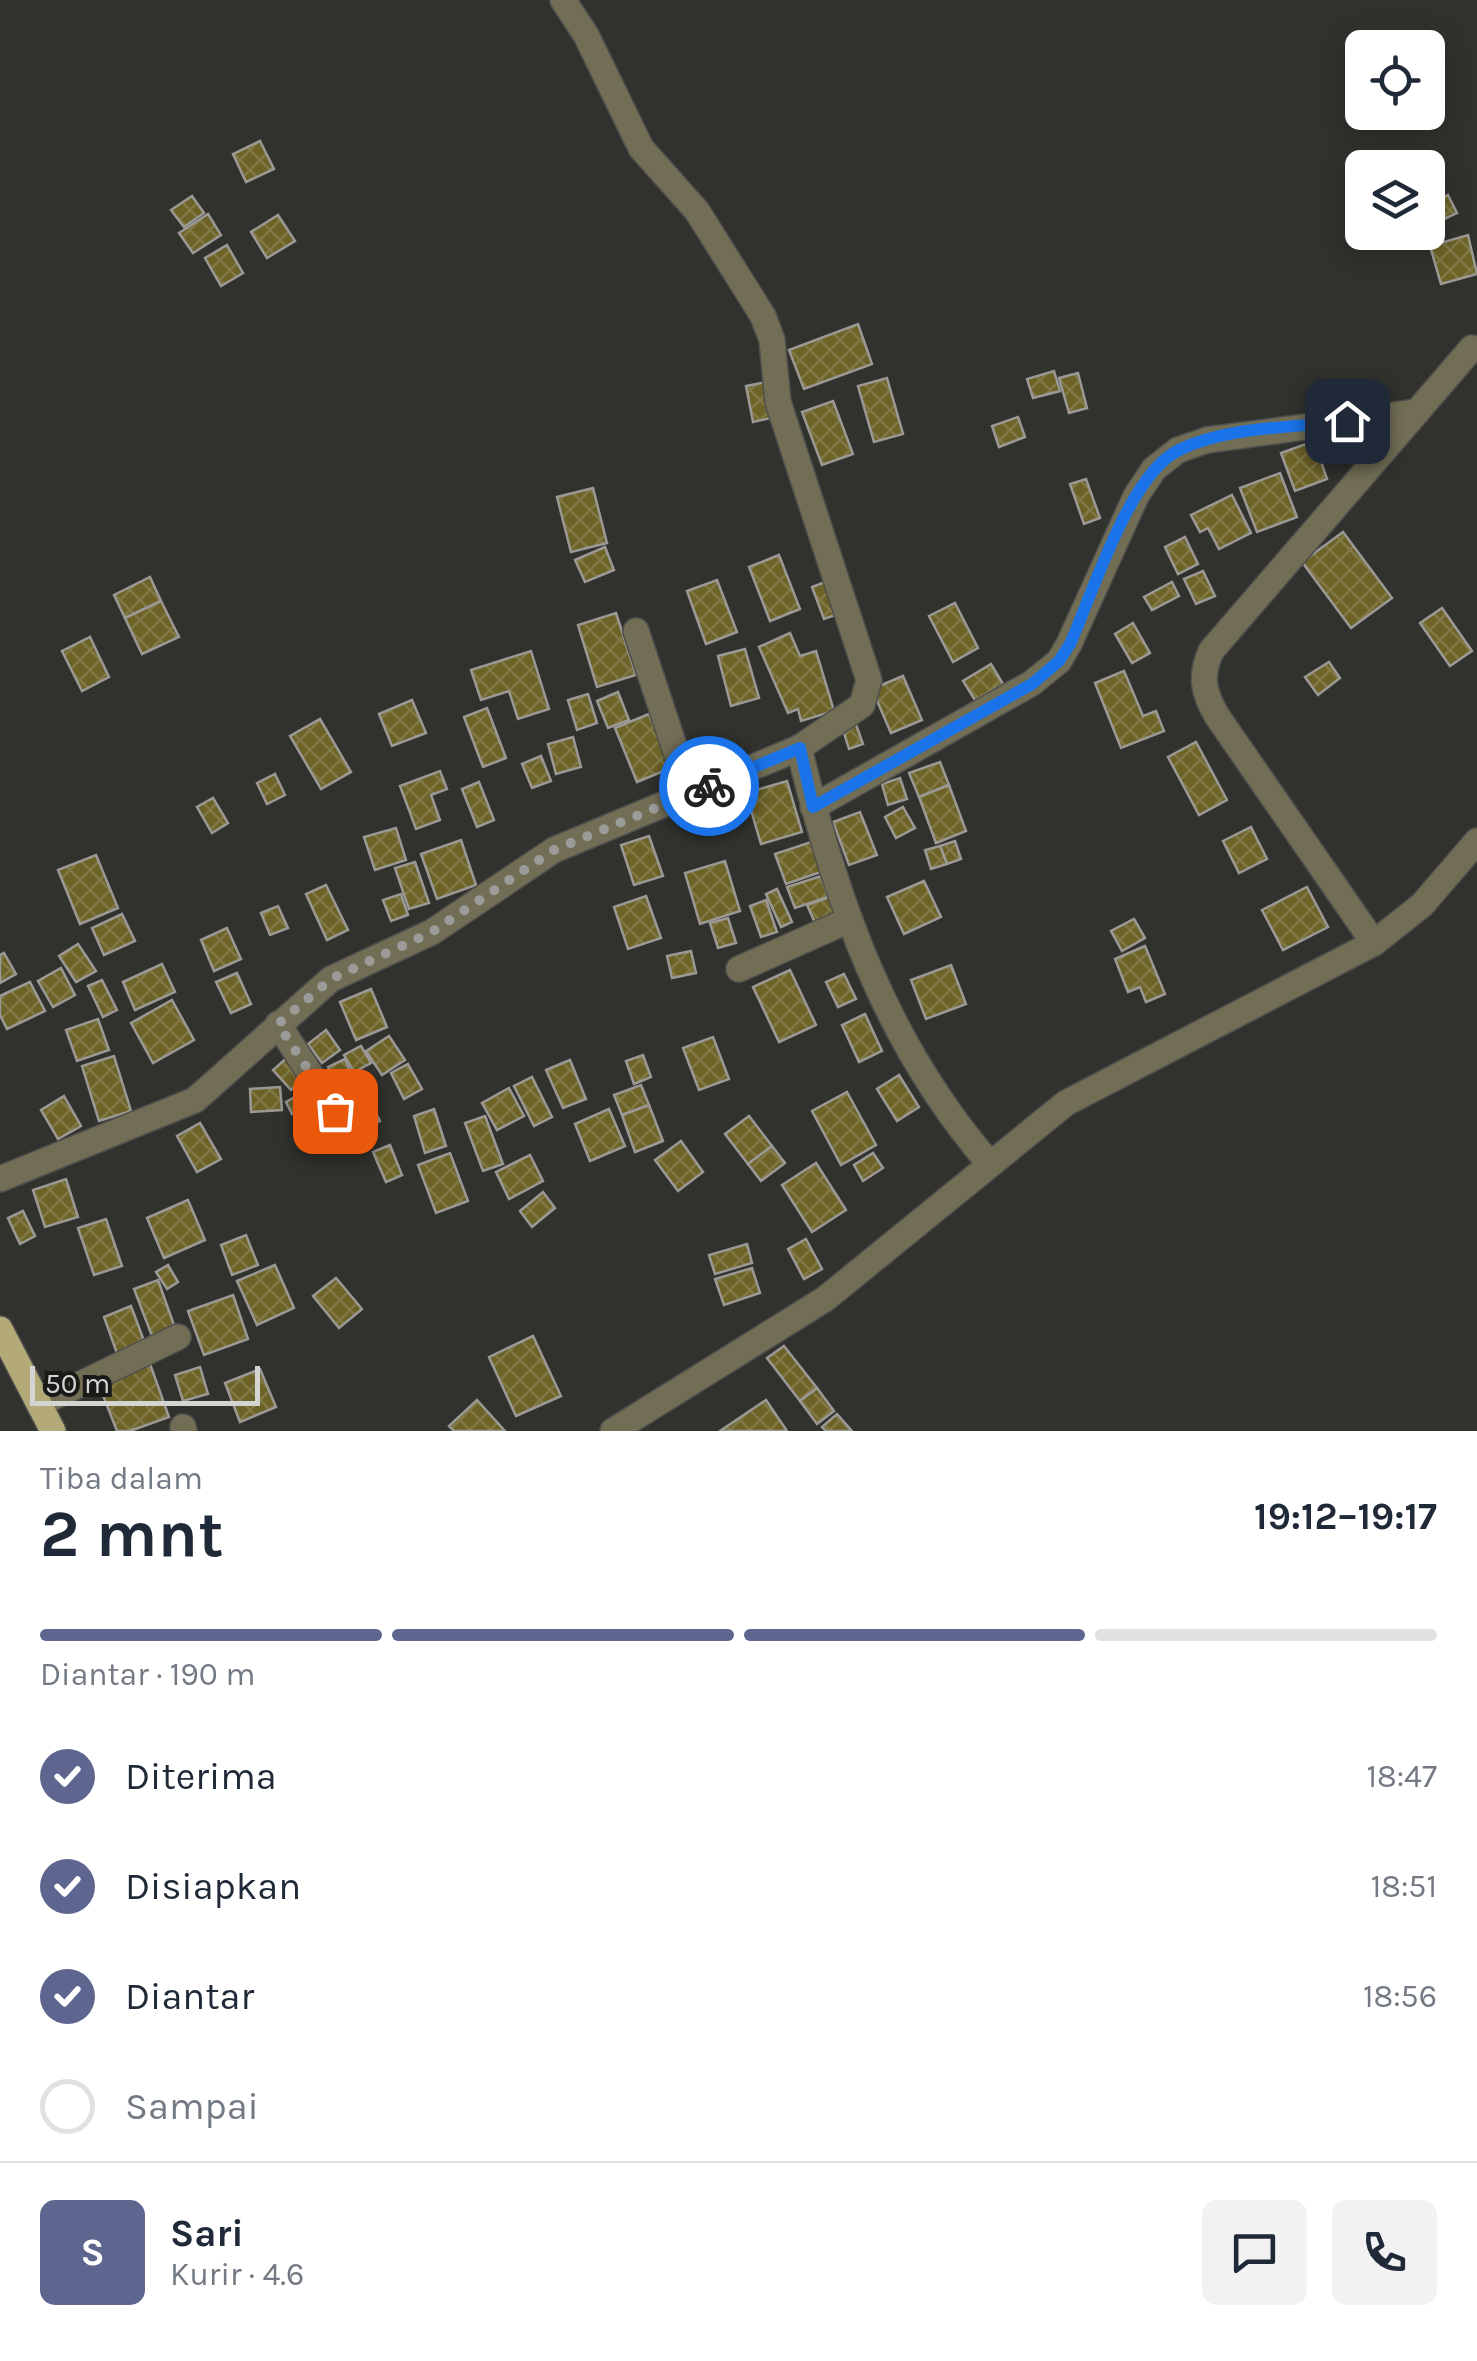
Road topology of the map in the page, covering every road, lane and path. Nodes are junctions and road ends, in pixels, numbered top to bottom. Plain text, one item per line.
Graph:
1 (564, 0) edge
2 (1472, 348) dead end
3 (1417, 412) junction
4 (636, 631) dead end
5 (800, 748) junction
6 (690, 794) junction
7 (813, 807) junction
8 (1477, 841) edge
9 (849, 920) junction
10 (1371, 938) junction
11 (739, 969) dead end
12 (278, 1024) junction
13 (354, 1140) dead end
14 (978, 1150) junction
15 (0, 1179) edge
16 (0, 1328) edge
17 (178, 1337) dead end
18 (39, 1404) junction
19 (52, 1431) edge
20 (613, 1431) edge

1 - 5 street
2 - 3 street
3 - 7 street
3 - 10 street
4 - 6 street
5 - 6 street
5 - 7 street
6 - 12 street
7 - 9 street
8 - 10 street
9 - 11 street
9 - 14 street
10 - 14 street
12 - 13 street
12 - 15 street
14 - 20 street
16 - 18 main road
17 - 18 street
18 - 19 main road

